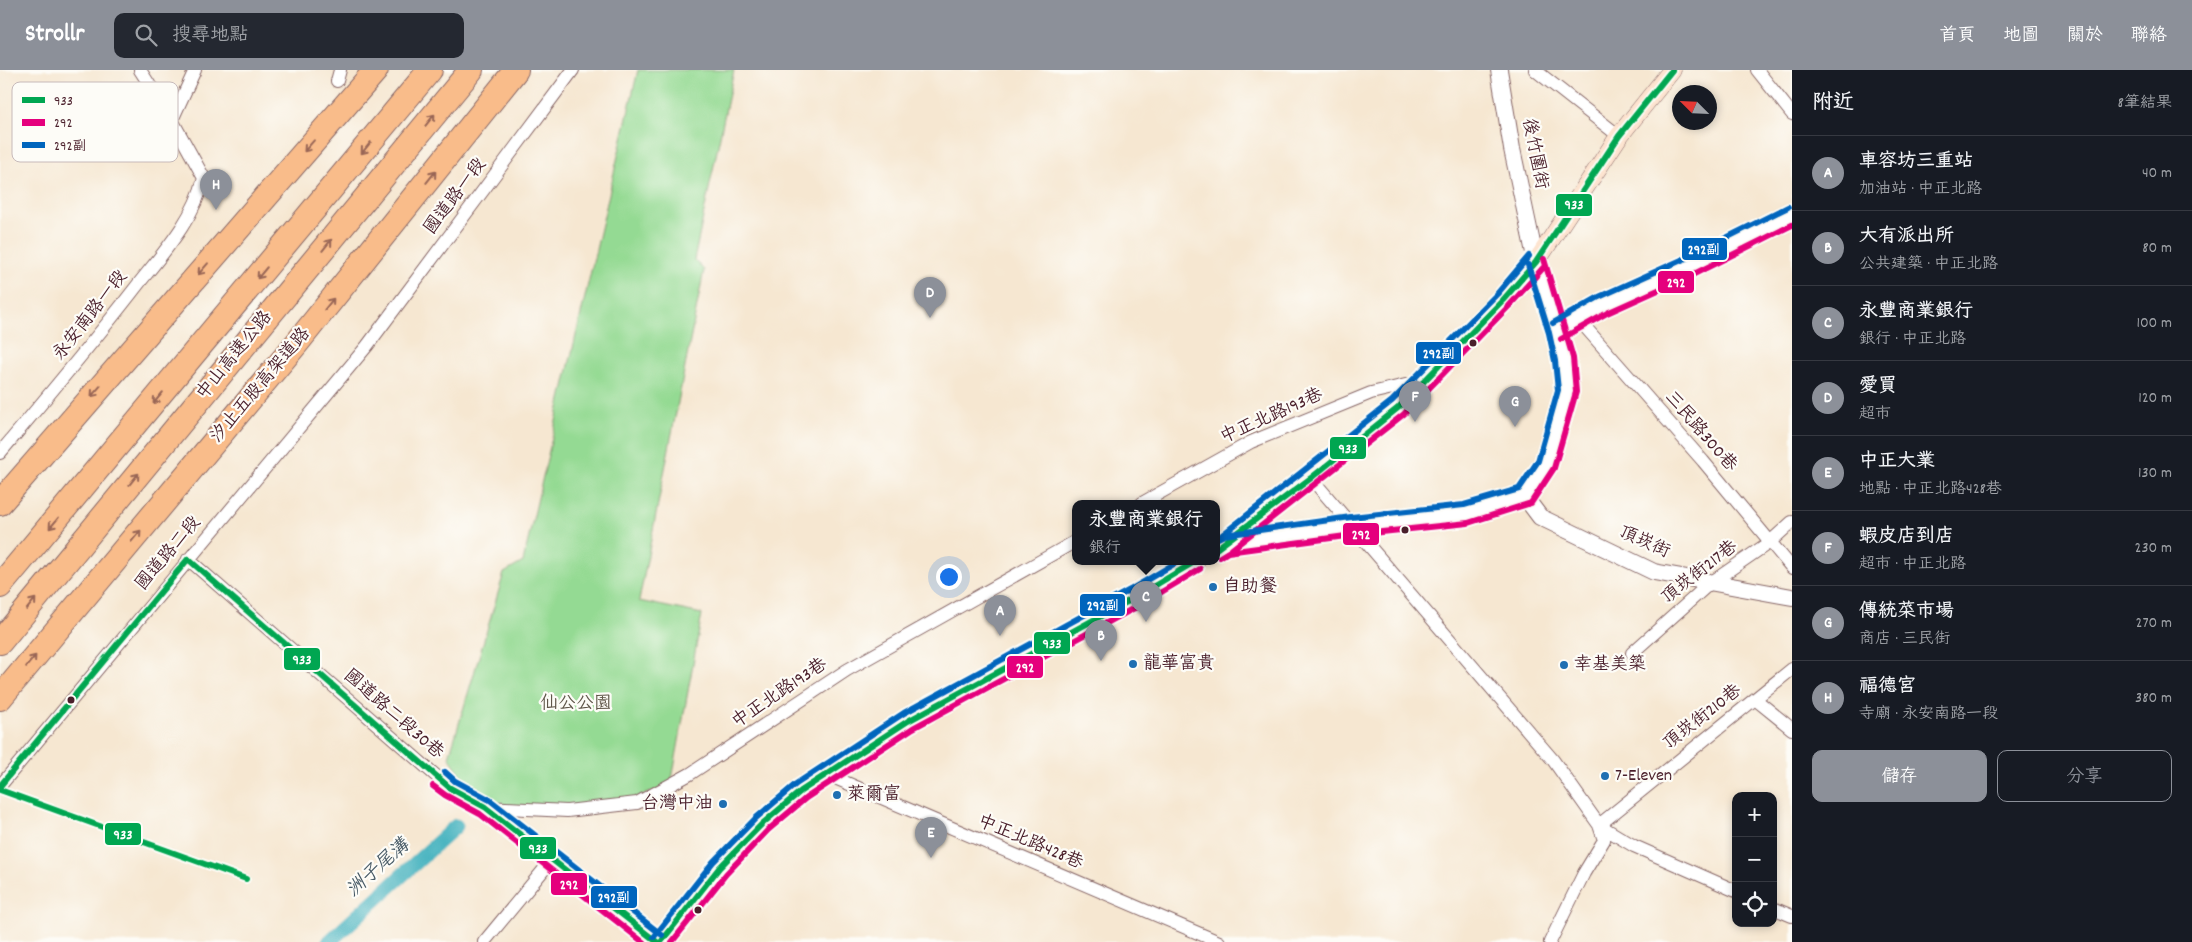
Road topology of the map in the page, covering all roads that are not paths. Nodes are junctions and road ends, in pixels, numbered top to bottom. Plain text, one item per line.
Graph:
1 (140, 70) edge
2 (195, 70) edge
3 (376, 70) edge
4 (430, 70) edge
5 (471, 70) edge
6 (516, 70) edge
7 (573, 70) edge
8 (1499, 70) edge
9 (1536, 70) edge
10 (1672, 70) edge
11 (1756, 70) edge
12 (148, 82) edge
13 (178, 107) edge
14 (1792, 114) edge
15 (178, 131) edge
16 (1619, 136) junction
17 (1792, 215) edge
18 (1536, 262) junction
19 (1579, 320) junction
20 (1558, 331) junction
21 (367, 346) joint
22 (1423, 381) junction
23 (0, 453) edge
24 (1311, 478) junction
25 (1525, 496) junction
26 (1147, 500) edge
27 (0, 503) edge
28 (1792, 522) edge
29 (1352, 526) junction
30 (1770, 542) junction
31 (1072, 543) edge
32 (1220, 546) edge
33 (188, 559) junction
34 (1189, 565) edge
35 (1792, 568) edge
36 (1709, 584) junction
37 (0, 586) edge
38 (1792, 597) edge
39 (0, 642) edge
40 (1632, 653) dead end
41 (1792, 670) edge
42 (0, 698) edge
43 (1755, 699) junction
44 (1792, 729) edge
45 (828, 775) junction
46 (0, 786) edge
47 (485, 807) junction
48 (1599, 824) junction
49 (551, 861) junction
50 (1732, 889) edge
51 (1777, 909) edge
52 (1790, 911) edge
53 (484, 942) edge
54 (657, 942) edge
55 (661, 942) edge
56 (1219, 942) edge
57 (1550, 942) edge

1 - 12 street
2 - 13 street
3 -> 27 highway
4 -> 37 highway, 中山高速公路
39 -> 5 highway, 中山高速公路
42 -> 6 highway, 汐止五股高架道路
7 - 21 street, 國道路一段
8 - 18 street, 後竹圍街
9 - 16 street
10 - 16 main road
11 - 14 street
15 - 23 street, 永安南路一段
16 - 18 main road
17 - 19 street
18 - 20 street, 後竹圍街
18 - 22 main road
19 - 20 street
19 - 30 street, 三民路300巷
20 - 25 street, 後竹圍街
21 - 33 street, 國道路二段
22 - 24 main road
22 - 26 street, 中正北路193巷
24 - 29 street
24 - 32 main road
25 - 29 street
25 - 36 street, 頂崁街
28 - 30 street, 頂崁街217巷
29 - 32 street
29 - 48 street
30 - 35 street, 三民路300巷
30 - 36 street, 頂崁街217巷
31 - 47 street, 中正北路193巷
33 - 46 street, 國道路二段
33 - 47 street, 國道路二段30巷
34 - 45 main road
36 - 38 street, 頂崁街
36 - 40 street, 頂崁街217巷
41 - 43 street, 頂崁街210巷
43 - 44 street
43 - 48 street, 頂崁街210巷
45 - 55 main road
45 - 56 street, 中正北路428巷
47 - 49 street
48 - 50 street
48 - 57 street
49 - 53 street
49 - 54 street
51 - 52 street

